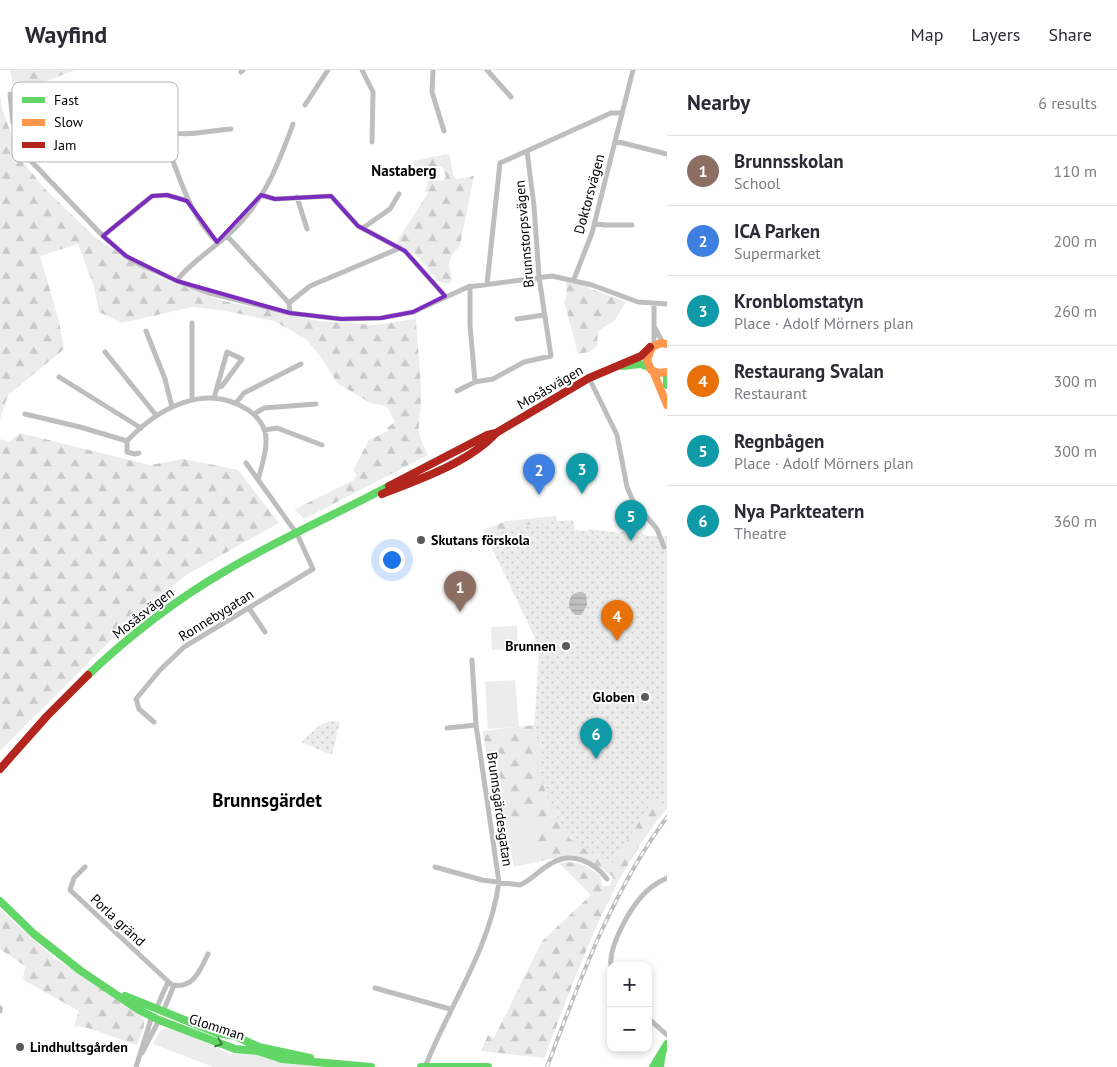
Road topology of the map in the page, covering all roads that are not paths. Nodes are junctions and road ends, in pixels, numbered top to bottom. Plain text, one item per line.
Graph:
1 (328, 70) edge
2 (362, 70) edge
3 (433, 70) edge
4 (487, 70) edge
5 (633, 70) edge
6 (10, 94) dead end
7 (511, 97) dead end
8 (305, 105) dead end
9 (12, 113) edge
10 (622, 113) junction
11 (294, 124) dead end
12 (231, 129) dead end
13 (444, 131) dead end
14 (178, 132) edge
15 (615, 140) junction
16 (372, 142) dead end
17 (527, 151) junction
18 (667, 154) edge
19 (32, 162) edge
20 (174, 162) edge
21 (400, 194) dead end
22 (261, 195) junction
23 (297, 197) junction
24 (189, 201) junction
25 (594, 223) junction
26 (632, 225) dead end
27 (307, 228) dead end
28 (363, 228) junction
29 (103, 236) junction
30 (227, 236) junction
31 (218, 243) junction
32 (400, 248) junction
33 (539, 277) junction
34 (574, 280) junction
35 (176, 281) junction
36 (487, 284) junction
37 (470, 286) junction
38 (445, 296) junction
39 (289, 303) junction
40 (654, 304) junction
41 (667, 304) edge
42 (290, 313) junction
43 (544, 314) junction
44 (517, 319) dead end
45 (192, 323) dead end
46 (655, 328) junction
47 (146, 331) dead end
48 (665, 343) edge
49 (652, 346) junction
50 (105, 352) dead end
51 (301, 364) dead end
52 (619, 366) junction
53 (650, 368) junction
54 (667, 374) edge
55 (59, 377) dead end
56 (589, 378) junction
57 (475, 382) junction
58 (667, 384) edge
59 (216, 388) junction
60 (457, 390) dead end
61 (214, 398) junction
62 (192, 400) junction
63 (236, 403) junction
64 (316, 404) dead end
65 (667, 405) edge
66 (172, 406) junction
67 (25, 414) dead end
68 (254, 414) junction
69 (156, 416) junction
70 (141, 428) junction
71 (264, 430) junction
72 (127, 441) junction
73 (322, 445) dead end
74 (138, 452) dead end
75 (246, 463) dead end
76 (258, 480) junction
77 (297, 534) junction
78 (664, 547) dead end
79 (249, 608) junction
80 (265, 632) dead end
81 (472, 660) dead end
82 (154, 722) dead end
83 (476, 725) junction
84 (447, 728) dead end
85 (26, 741) junction
86 (0, 769) edge
87 (0, 775) edge
88 (85, 867) dead end
89 (435, 867) dead end
90 (667, 878) edge
91 (607, 879) dead end
92 (499, 882) junction
93 (0, 901) edge
94 (208, 954) dead end
95 (611, 962) edge
96 (171, 984) junction
97 (375, 988) dead end
98 (450, 1009) junction
99 (157, 1014) junction
100 (652, 1022) edge
101 (667, 1035) edge
102 (667, 1044) edge
103 (662, 1051) junction
104 (324, 1062) junction
105 (136, 1067) edge
106 (371, 1067) edge
107 (423, 1067) edge
108 (488, 1067) edge
109 (653, 1067) edge
110 (660, 1067) edge

1 - 8 street
2 - 16 street
3 - 13 street
4 - 7 street
5 - 10 street, Doktorsvägen
6 - 9 street
10 - 15 street, Doktorsvägen
10 - 17 street
11 - 22 street
12 - 14 street
15 - 18 street
15 - 25 street, Doktorsvägen
17 - 33 street, Brunnstorpsvägen
17 - 36 street
19 - 29 street
20 - 24 street
21 - 28 street
22 - 23 street
22 - 30 street
23 - 27 street
23 - 28 street
24 - 29 street
24 - 31 street
25 - 26 street
25 - 34 street, Doktorsvägen
28 - 32 street
29 - 35 street
30 - 31 street
30 - 39 street
31 - 35 street
32 - 38 street
32 - 39 street
33 - 34 street
33 - 36 street
33 - 43 street, Brunnstorpsvägen
34 - 40 street
35 - 42 street
36 - 37 street
37 - 38 street
37 - 57 street
38 - 42 street
39 - 42 street
40 - 41 street
40 - 46 street
43 - 44 street
43 - 57 street, Brunnstorpsvägen
45 - 62 street
46 - 48 street
46 - 49 street
47 - 66 street
48 - 49 main road
49 - 52 main road, Mosåsvägen
49 - 53 main road
50 - 69 street
51 - 63 street
52 - 53 main road, Mosåsvägen
52 - 56 main road, Mosåsvägen
53 - 54 main road, Mosåsvägen
53 - 65 main road
54 - 58 main road
55 - 70 street
56 - 77 main road, Mosåsvägen
56 - 78 street
57 - 60 street
59 - 59 street
59 - 61 street
61 - 62 street
61 - 63 street
62 - 66 street
63 - 68 street
64 - 68 street
66 - 69 street
67 - 72 street
68 - 71 street
69 - 70 street
70 - 72 street
71 - 73 street
71 - 76 street
72 - 74 street
75 - 76 street
76 - 77 street
77 - 79 street, Ronnebygatan
77 - 85 main road, Mosåsvägen
79 - 80 street
79 - 82 street, Ronnebygatan
81 - 83 street, Brunnsgärdesgatan
83 - 84 street
83 - 92 street, Brunnsgärdesgatan
85 - 86 main road, Mosåsvägen
85 - 87 main road, Mosåsvägen
88 - 96 street, Porla gränd
89 - 92 street
90 - 95 street
91 - 92 street
92 - 98 street, Brunnsgärdesgatan
93 - 99 main road, Glomman
94 - 96 street
96 - 99 street
97 - 98 street
98 - 107 street, Brunnsgärdesgatan
99 - 104 main road, Glomman
99 -> 104 main road, Glomman
99 - 105 street
100 - 101 street
102 - 103 main road
103 - 109 main road
103 - 110 main road
104 - 106 main road, Glomman
107 - 108 main road

